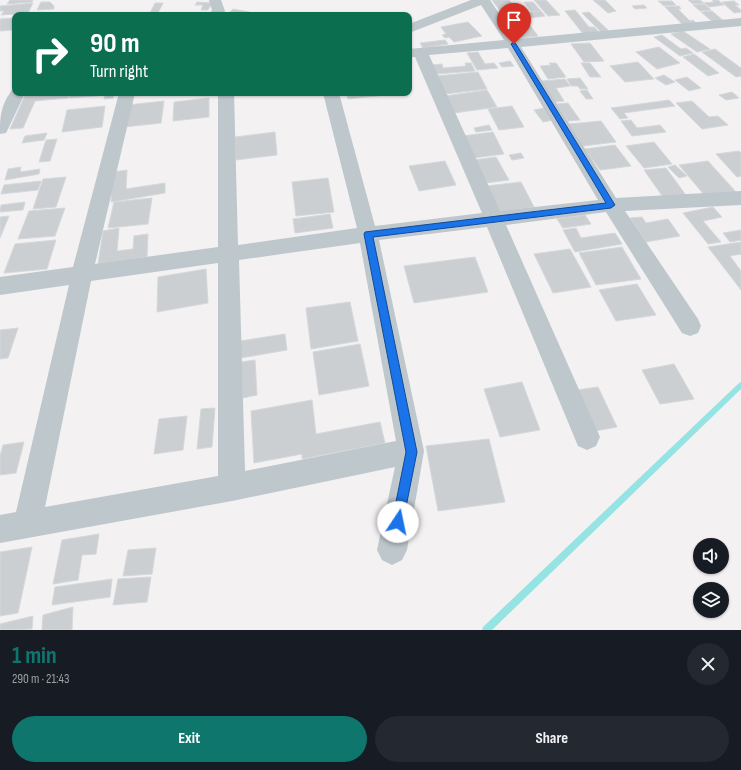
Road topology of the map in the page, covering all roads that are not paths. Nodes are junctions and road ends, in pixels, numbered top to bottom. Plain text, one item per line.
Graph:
1 (216, 0) edge
2 (483, 0) edge
3 (218, 12) edge
4 (741, 22) edge
5 (412, 28) edge
6 (514, 44) junction
7 (414, 53) edge
8 (16, 96) edge
9 (126, 96) edge
10 (226, 96) edge
11 (332, 96) edge
12 (0, 129) edge
13 (741, 198) edge
14 (611, 205) junction
15 (494, 220) junction
16 (368, 234) junction
17 (229, 253) junction
18 (82, 274) junction
19 (0, 286) edge
20 (690, 326) dead end
21 (587, 438) dead end
22 (411, 452) junction
23 (232, 486) junction
24 (27, 524) junction
25 (0, 529) edge
26 (392, 550) dead end

1 - 3 street
2 - 5 street
2 - 6 street
4 - 6 street
6 - 7 street
6 - 14 street
7 - 15 street
8 - 12 street
9 - 18 street
10 - 17 street
11 - 16 street
13 - 14 street
14 - 15 street
14 - 20 street
15 - 16 street
15 - 21 street
16 - 17 street
16 - 22 street
17 - 18 street
17 - 23 street
18 - 19 street
18 - 24 street
22 - 23 street
22 - 26 street
23 - 24 street
24 - 25 street

